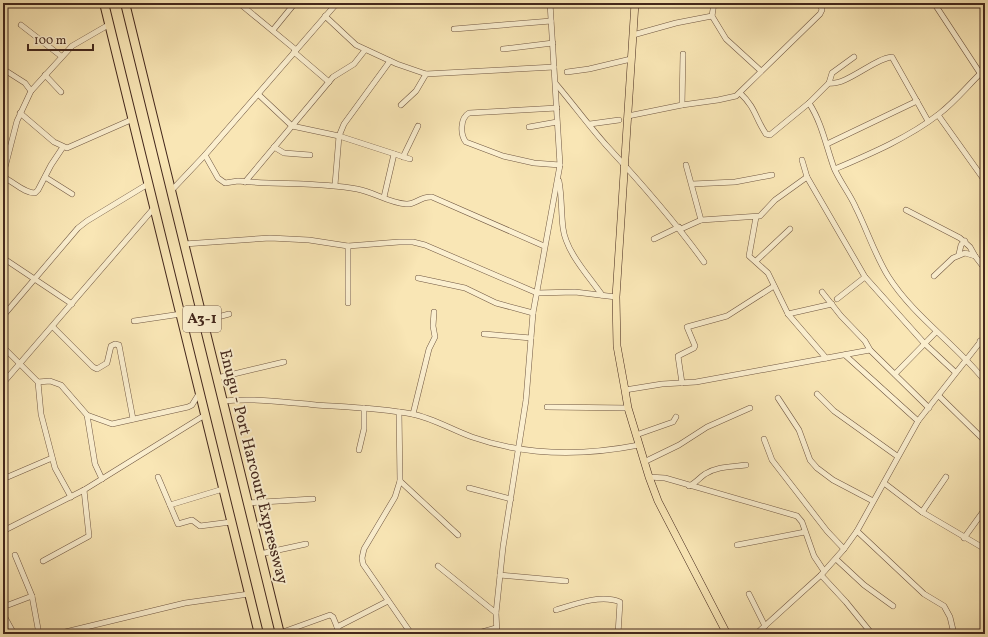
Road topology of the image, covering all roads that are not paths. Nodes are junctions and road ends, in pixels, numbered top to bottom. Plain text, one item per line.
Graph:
1 (104, 3) edge
2 (125, 3) edge
3 (239, 3) edge
4 (295, 3) edge
5 (337, 3) edge
6 (550, 3) edge
7 (635, 3) edge
8 (714, 3) edge
9 (820, 3) edge
10 (934, 3) edge
11 (325, 16) junction
12 (712, 16) junction
13 (551, 21) junction
14 (110, 24) junction
15 (21, 25) dead end
16 (454, 29) dead end
17 (273, 30) junction
18 (633, 35) junction
19 (553, 44) junction
20 (503, 49) dead end
21 (365, 50) junction
22 (295, 51) junction
23 (683, 54) dead end
24 (61, 56) junction
25 (854, 57) dead end
26 (632, 59) junction
27 (390, 61) junction
28 (554, 66) junction
29 (3, 69) edge
30 (985, 69) edge
31 (761, 71) junction
32 (567, 72) dead end
33 (980, 73) junction
34 (426, 74) junction
35 (44, 75) junction
36 (329, 82) junction
37 (829, 83) junction
38 (556, 84) junction
39 (31, 91) junction
40 (61, 92) dead end
41 (740, 93) junction
42 (258, 94) junction
43 (917, 101) junction
44 (809, 103) junction
45 (401, 105) dead end
46 (682, 105) junction
47 (557, 108) junction
48 (20, 113) junction
49 (938, 115) junction
50 (628, 116) junction
51 (133, 119) junction
52 (618, 120) dead end
53 (928, 121) junction
54 (557, 122) junction
55 (590, 124) junction
56 (292, 126) junction
57 (418, 126) dead end
58 (529, 127) dead end
59 (339, 136) junction
60 (827, 144) junction
61 (63, 147) junction
62 (274, 147) junction
63 (394, 154) junction
64 (205, 155) junction
65 (310, 155) dead end
66 (403, 157) junction
67 (410, 159) dead end
68 (802, 160) dead end
69 (560, 165) junction
70 (625, 165) junction
71 (686, 165) dead end
72 (835, 169) junction
73 (772, 175) dead end
74 (3, 176) edge
75 (45, 177) junction
76 (807, 177) junction
77 (558, 178) junction
78 (985, 181) edge
79 (245, 182) junction
80 (148, 184) junction
81 (692, 184) junction
82 (335, 185) junction
83 (171, 191) junction
84 (72, 194) dead end
85 (384, 197) junction
86 (154, 208) junction
87 (906, 210) dead end
88 (756, 217) junction
89 (701, 220) junction
90 (680, 228) junction
91 (790, 229) dead end
92 (654, 239) dead end
93 (965, 241) junction
94 (184, 244) junction
95 (348, 246) junction
96 (544, 246) junction
97 (959, 254) junction
98 (975, 256) junction
99 (3, 258) edge
100 (756, 261) junction
101 (704, 262) dead end
102 (985, 269) edge
103 (934, 276) dead end
104 (865, 277) junction
105 (418, 278) dead end
106 (34, 279) junction
107 (774, 286) junction
108 (822, 292) dead end
109 (537, 293) junction
110 (602, 295) junction
111 (616, 297) junction
112 (837, 300) dead end
113 (348, 303) dead end
114 (72, 304) junction
115 (832, 304) junction
116 (434, 312) dead end
117 (534, 313) junction
118 (181, 314) junction
119 (229, 314) dead end
120 (788, 314) junction
121 (3, 316) edge
122 (134, 321) dead end
123 (203, 321) junction
124 (53, 326) junction
125 (936, 332) junction
126 (484, 334) dead end
127 (985, 336) edge
128 (531, 338) junction
129 (980, 341) junction
130 (924, 343) junction
131 (3, 347) edge
132 (985, 347) edge
133 (870, 350) junction
134 (845, 355) junction
135 (826, 358) junction
136 (966, 359) junction
137 (284, 362) dead end
138 (21, 364) junction
139 (955, 372) junction
140 (894, 374) junction
141 (217, 378) junction
142 (985, 381) edge
143 (38, 382) junction
144 (3, 383) edge
145 (682, 383) junction
146 (625, 390) junction
147 (200, 391) junction
148 (817, 394) dead end
149 (939, 396) junction
150 (778, 398) dead end
151 (222, 401) junction
152 (548, 407) dead end
153 (364, 408) junction
154 (628, 408) junction
155 (750, 408) dead end
156 (928, 408) junction
157 (399, 412) junction
158 (413, 414) junction
159 (87, 415) junction
160 (205, 415) junction
161 (676, 417) dead end
162 (134, 418) junction
163 (918, 420) junction
164 (636, 435) junction
165 (764, 439) dead end
166 (985, 441) edge
167 (639, 445) junction
168 (518, 449) junction
169 (359, 450) dead end
170 (897, 456) junction
171 (52, 458) junction
172 (644, 462) junction
173 (746, 465) dead end
174 (158, 476) dead end
175 (946, 476) dead end
176 (649, 477) junction
177 (3, 479) edge
178 (102, 479) junction
179 (400, 481) junction
180 (697, 482) junction
181 (884, 483) junction
182 (690, 486) junction
183 (469, 488) dead end
184 (223, 489) junction
185 (700, 489) junction
186 (84, 490) junction
187 (72, 497) junction
188 (313, 499) dead end
189 (510, 499) junction
190 (873, 502) junction
191 (247, 503) junction
192 (170, 505) junction
193 (985, 509) edge
194 (922, 512) junction
195 (231, 522) junction
196 (3, 531) edge
197 (857, 531) junction
198 (805, 532) junction
199 (458, 535) dead end
200 (964, 538) junction
201 (306, 544) dead end
202 (737, 545) dead end
203 (844, 549) junction
204 (985, 549) edge
205 (260, 554) junction
206 (15, 555) dead end
207 (836, 559) junction
208 (43, 562) dead end
209 (438, 566) dead end
210 (823, 573) junction
211 (500, 575) junction
212 (566, 581) dead end
213 (249, 594) junction
214 (749, 594) dead end
215 (32, 596) junction
216 (388, 600) junction
217 (892, 606) dead end
218 (3, 607) edge
219 (556, 610) dead end
220 (496, 613) junction
221 (3, 614) edge
222 (765, 626) junction
223 (337, 627) junction
224 (496, 631) edge
225 (280, 633) edge
226 (408, 633) edge
227 (14, 634) edge
228 (39, 634) edge
229 (57, 634) edge
230 (259, 634) edge
231 (340, 634) edge
232 (423, 634) edge
233 (475, 634) edge
234 (618, 634) edge
235 (727, 634) edge
236 (756, 634) edge
237 (872, 634) edge
238 (954, 634) edge

1 - 14 highway, Enugu - Port Harcourt Expressway / A3-1
2 - 83 highway, Enugu - Port Harcourt Expressway / A3-1
3 - 17 street
4 - 17 street
5 - 11 street
6 - 13 street
7 - 18 main road
8 - 12 street
9 - 31 street
10 - 33 street
11 - 21 street
11 - 22 street
12 - 18 street
12 - 31 street
13 - 16 street
13 - 19 street
14 - 24 street
14 - 51 highway, Enugu - Port Harcourt Expressway / A3-1
15 - 24 street
17 - 22 street
18 - 26 main road
19 - 20 street
19 - 28 street
21 - 27 street
21 - 36 street
22 - 36 street
22 - 42 street
23 - 46 street
24 - 35 street
25 - 37 street
26 - 32 street
26 - 50 main road
27 - 34 street
27 - 59 street
28 - 34 street
28 - 38 street
29 - 39 street
30 - 33 street
31 - 41 street
33 - 49 street
34 - 45 street
35 - 39 street
35 - 40 street
36 - 56 street
37 - 43 street
37 - 44 street
38 - 47 street
38 - 55 street
39 - 48 street
41 - 44 street
41 - 46 street
42 - 56 street
42 - 64 street
43 - 53 street
43 - 60 street
44 - 60 street
46 - 50 street
47 - 54 street
47 - 69 street
48 - 61 street
48 - 74 street
49 - 53 street
49 - 78 street
50 - 70 main road
51 - 61 street
51 - 80 highway, Enugu - Port Harcourt Expressway / A3-1
52 - 55 street
53 - 72 street
54 - 58 street
54 - 69 street
55 - 70 street
56 - 59 street
56 - 62 street
57 - 66 street
59 - 63 street
59 - 82 street
60 - 72 street
61 - 75 street
62 - 65 street
62 - 79 street
63 - 66 street
63 - 85 street
64 - 79 street
64 - 83 street
66 - 67 street
68 - 76 street
69 - 77 street
70 - 90 street
70 - 111 main road
71 - 81 street
72 - 125 street
73 - 81 street
74 - 75 street
75 - 84 street
76 - 88 street
76 - 104 street
77 - 96 street
77 - 110 street
79 - 82 street
80 - 86 highway, Enugu - Port Harcourt Expressway / A3-1
80 - 106 street
81 - 89 street
82 - 85 street
83 - 94 highway, Enugu - Port Harcourt Expressway / A3-1
85 - 96 street
86 - 114 street
86 - 118 highway, Enugu - Port Harcourt Expressway / A3-1
87 - 93 street
88 - 89 street
88 - 100 street
89 - 90 street
90 - 92 street
90 - 101 street
91 - 100 street
93 - 97 street
93 - 98 street
94 - 95 street
94 - 123 highway, Enugu - Port Harcourt Expressway / A3-1
95 - 109 street
95 - 113 street
96 - 109 street
97 - 98 street
97 - 103 street
98 - 102 street
99 - 106 street
100 - 107 street
104 - 112 street
104 - 130 street
105 - 117 street
106 - 114 street
106 - 121 street
107 - 120 street
107 - 145 street
108 - 115 street
109 - 110 street
109 - 117 street
110 - 111 street
111 - 146 main road
114 - 124 street
115 - 120 street
115 - 133 street
116 - 158 street
117 - 128 street
118 - 122 street
118 - 147 highway, Enugu - Port Harcourt Expressway / A3-1
119 - 123 street
120 - 135 street
123 - 141 highway, Enugu - Port Harcourt Expressway / A3-1
124 - 138 street
124 - 162 street
125 - 130 street
125 - 136 street
126 - 128 street
127 - 129 street
128 - 168 street
129 - 132 street
129 - 136 street
130 - 139 street
130 - 140 street
131 - 138 street
133 - 134 street
133 - 140 street
134 - 135 street
134 - 163 street
135 - 145 street
136 - 139 street
136 - 142 street
137 - 141 street
138 - 143 street
138 - 144 street
139 - 149 street
140 - 156 street
141 - 151 highway, Enugu - Port Harcourt Expressway / A3-1
143 - 159 street
143 - 171 street
145 - 146 street
146 - 154 main road
147 - 160 highway, Enugu - Port Harcourt Expressway / A3-1
147 - 162 street
148 - 170 street
149 - 156 street
149 - 166 street
150 - 190 street
151 - 153 street
151 - 191 highway, Enugu - Port Harcourt Expressway / A3-1
152 - 154 street
153 - 157 street
153 - 169 street
154 - 164 main road
155 - 172 street
156 - 163 street
157 - 158 street
157 - 179 street
158 - 168 street
159 - 162 street
159 - 178 street
160 - 178 street
160 - 184 highway, Enugu - Port Harcourt Expressway / A3-1
161 - 164 street
163 - 170 street
164 - 167 main road
165 - 203 street
167 - 168 street
167 - 172 main road
168 - 189 street
170 - 181 street
171 - 177 street
171 - 187 street
172 - 176 main road
173 - 180 street
174 - 192 street
175 - 194 street
176 - 182 street
176 - 235 main road
178 - 186 street
179 - 199 street
179 - 216 street
180 - 182 street
180 - 185 street
181 - 190 street
181 - 194 street
182 - 185 street
183 - 189 street
184 - 192 street
184 - 195 highway, Enugu - Port Harcourt Expressway / A3-1
185 - 198 street
186 - 187 street
186 - 208 street
187 - 196 street
188 - 191 street
189 - 211 street
190 - 197 street
191 - 205 highway, Enugu - Port Harcourt Expressway / A3-1
192 - 195 street
193 - 200 street
194 - 200 street
195 - 213 highway, Enugu - Port Harcourt Expressway / A3-1
197 - 203 street
197 - 238 street
198 - 202 street
198 - 210 street
200 - 204 street
201 - 205 street
203 - 207 street
205 - 225 highway, Enugu - Port Harcourt Expressway / A3-1
206 - 215 street
207 - 210 street
207 - 217 street
209 - 220 street
210 - 222 street
210 - 237 street
211 - 212 street
211 - 220 street
213 - 229 street
213 - 230 highway, Enugu - Port Harcourt Expressway / A3-1
214 - 222 street
215 - 218 street
215 - 228 street
216 - 223 street
216 - 226 street
219 - 234 street
220 - 224 street
221 - 227 street
222 - 236 street
223 - 225 street
223 - 231 street
224 - 233 street
226 - 232 street

